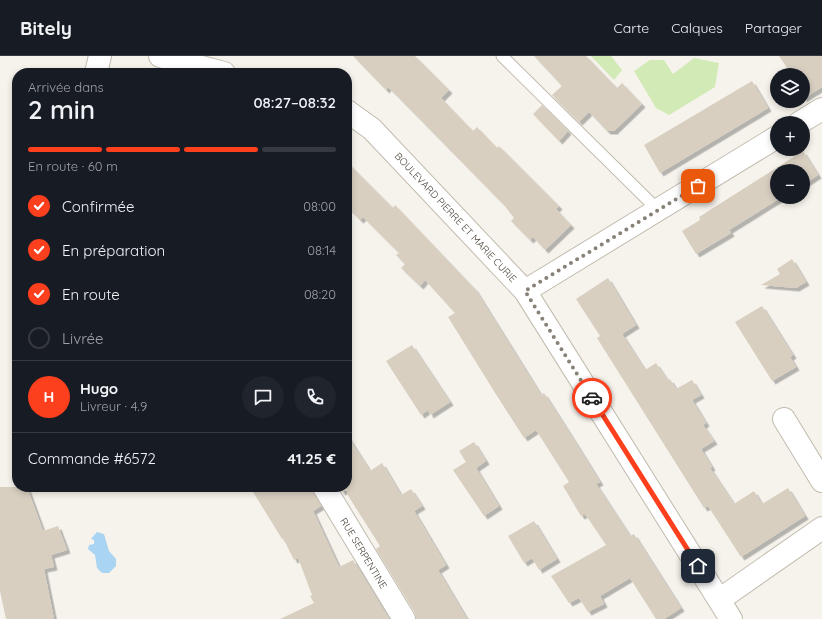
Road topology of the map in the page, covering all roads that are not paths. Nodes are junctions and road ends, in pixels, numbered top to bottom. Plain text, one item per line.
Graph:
1 (100, 56) edge
2 (160, 56) edge
3 (502, 56) edge
4 (97, 68) edge
5 (205, 68) edge
6 (822, 109) edge
7 (352, 115) edge
8 (810, 116) edge
9 (770, 141) edge
10 (658, 210) junction
11 (525, 291) junction
12 (784, 419) dead end
13 (822, 481) edge
14 (327, 492) edge
15 (822, 528) edge
16 (719, 600) junction
17 (404, 619) edge
18 (731, 619) edge

1 - 4 street
2 - 5 street
3 - 10 lane
6 - 8 street
7 - 11 street, BOULEVARD PIERRE ET MARIE CURIE
9 - 10 street
10 - 11 street
11 - 16 street, BOULEVARD PIERRE ET MARIE CURIE
12 - 13 street
14 - 17 street, RUE SERPENTINE
15 - 16 street
16 - 18 street, BOULEVARD PIERRE ET MARIE CURIE

